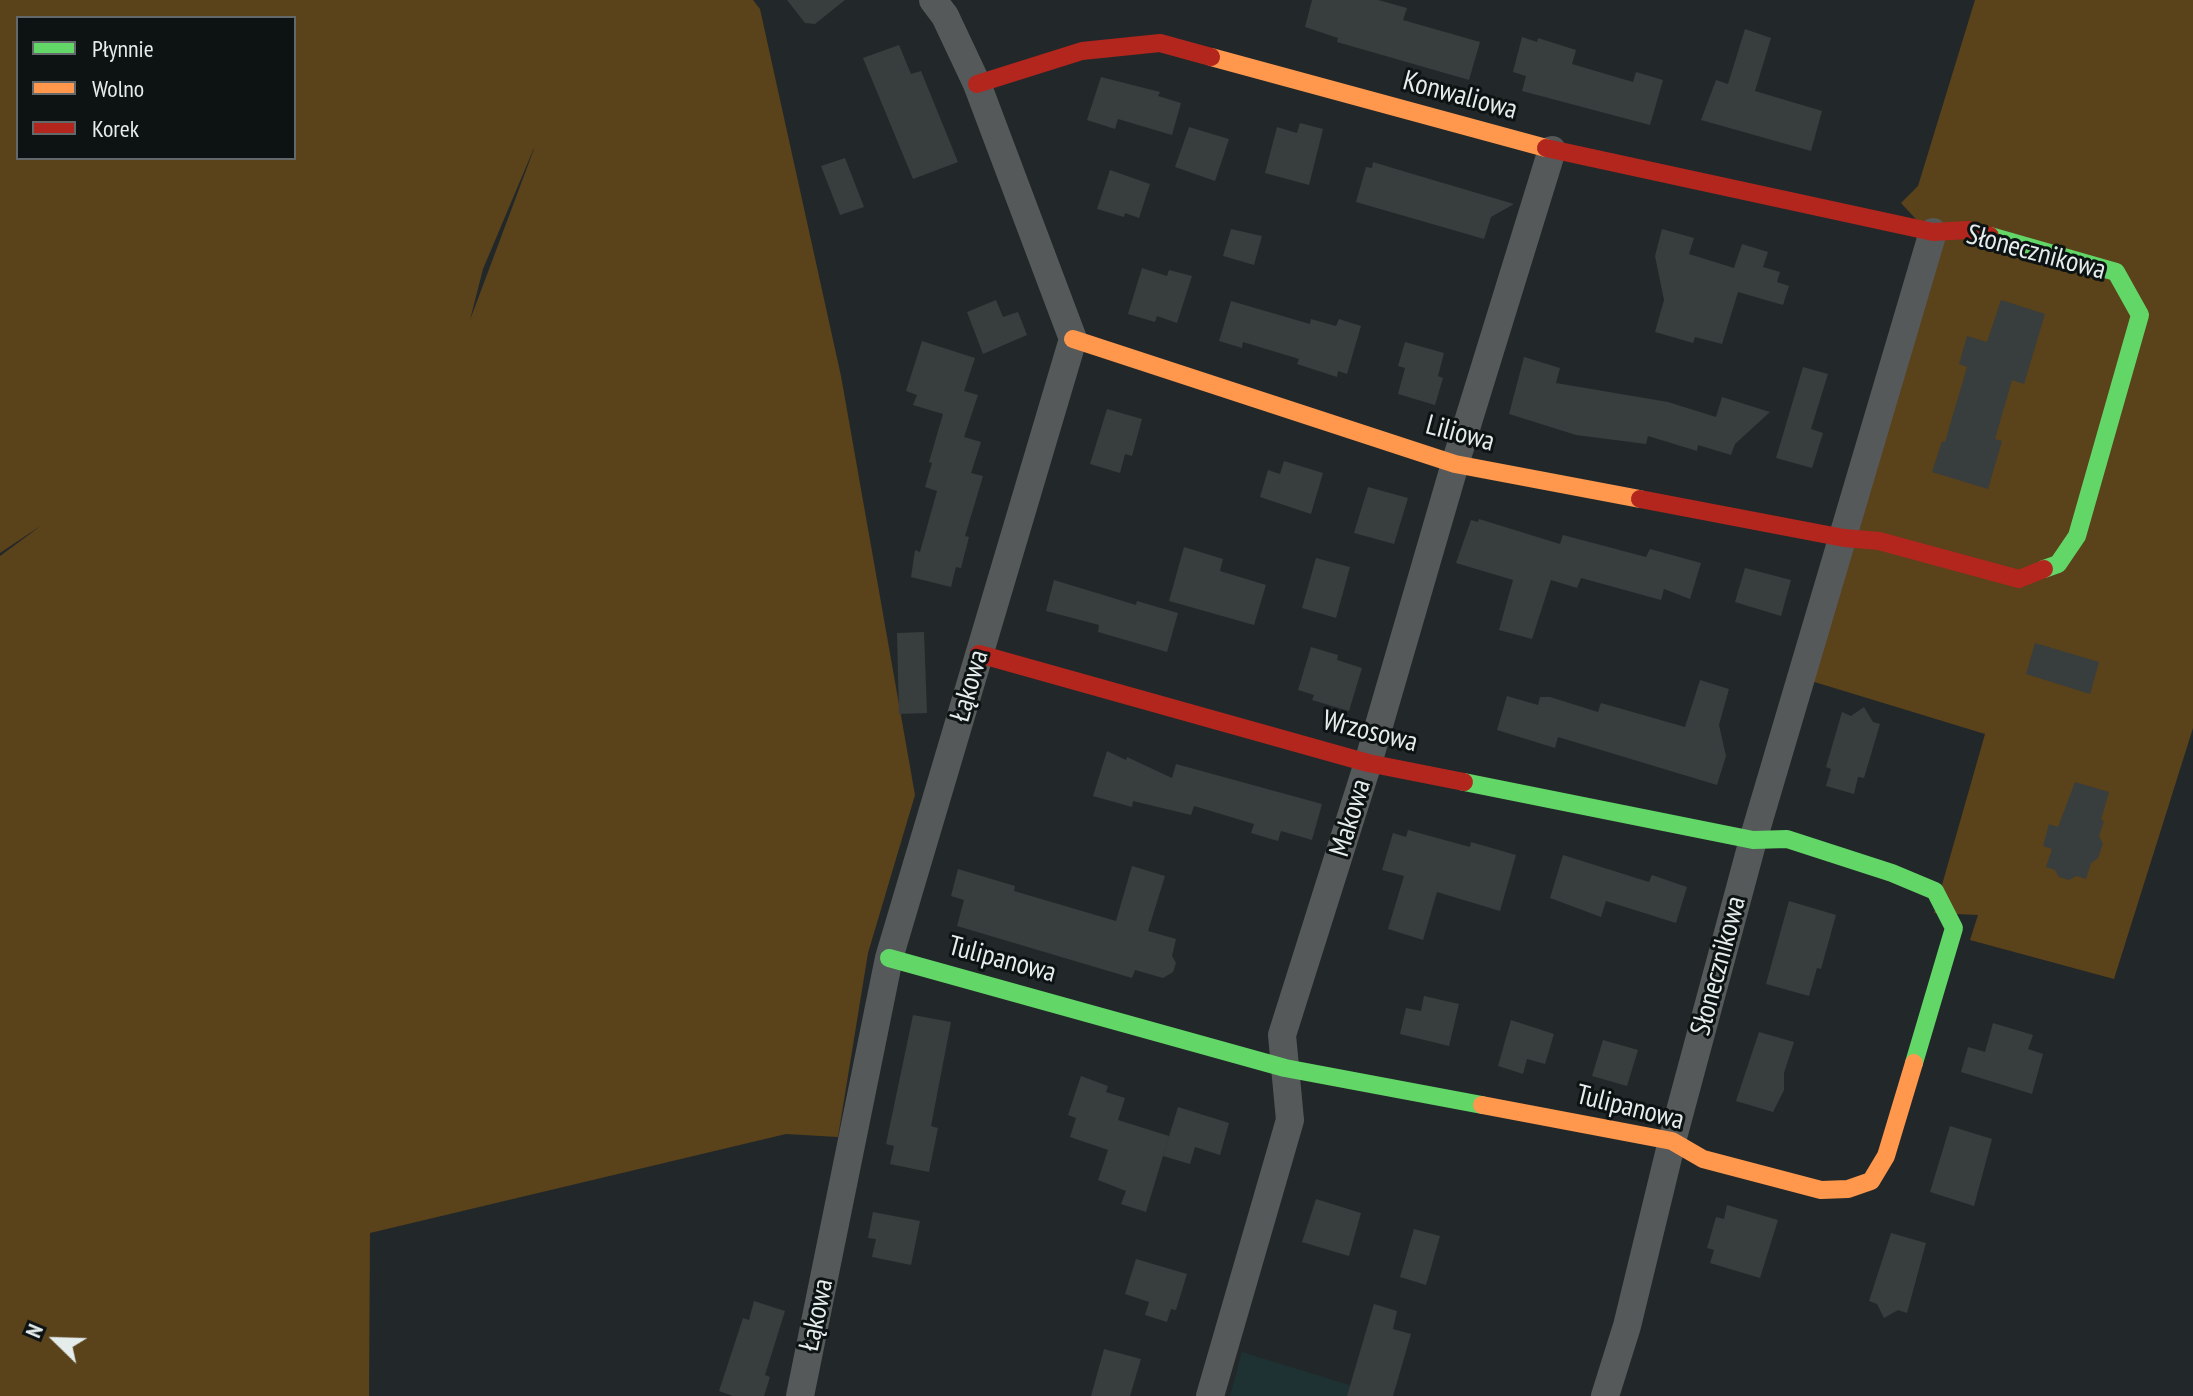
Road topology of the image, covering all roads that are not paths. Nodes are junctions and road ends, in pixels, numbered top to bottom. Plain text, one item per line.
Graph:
1 (933, 0) edge
2 (977, 84) junction
3 (1552, 150) junction
4 (1933, 232) junction
5 (1073, 339) junction
6 (1455, 464) junction
7 (1844, 538) junction
8 (979, 654) junction
9 (1368, 763) junction
10 (1753, 840) junction
11 (889, 958) junction
12 (1285, 1068) junction
13 (1672, 1141) junction
14 (800, 1396) edge
15 (1210, 1396) edge
16 (1605, 1396) edge

1 - 2 street
2 - 3 street, Konwaliowa
2 - 5 street
3 - 4 street, Konwaliowa
3 - 6 street, Makowa
4 - 7 street, Słonecznikowa
4 - 7 street, Słonecznikowa
5 - 6 street, Liliowa
5 - 8 street, Łąkowa
6 - 7 street, Liliowa
6 - 9 street, Makowa
7 - 10 street, Słonecznikowa
8 - 9 street, Wrzosowa
8 - 11 street, Łąkowa
9 - 10 street, Wrzosowa
9 - 12 street, Makowa
10 - 13 street, Słonecznikowa
10 - 13 street, Tulipanowa
11 - 12 street, Tulipanowa
11 - 14 street, Łąkowa
12 - 13 street, Tulipanowa
12 - 15 street, Makowa
13 - 16 street, Słonecznikowa

